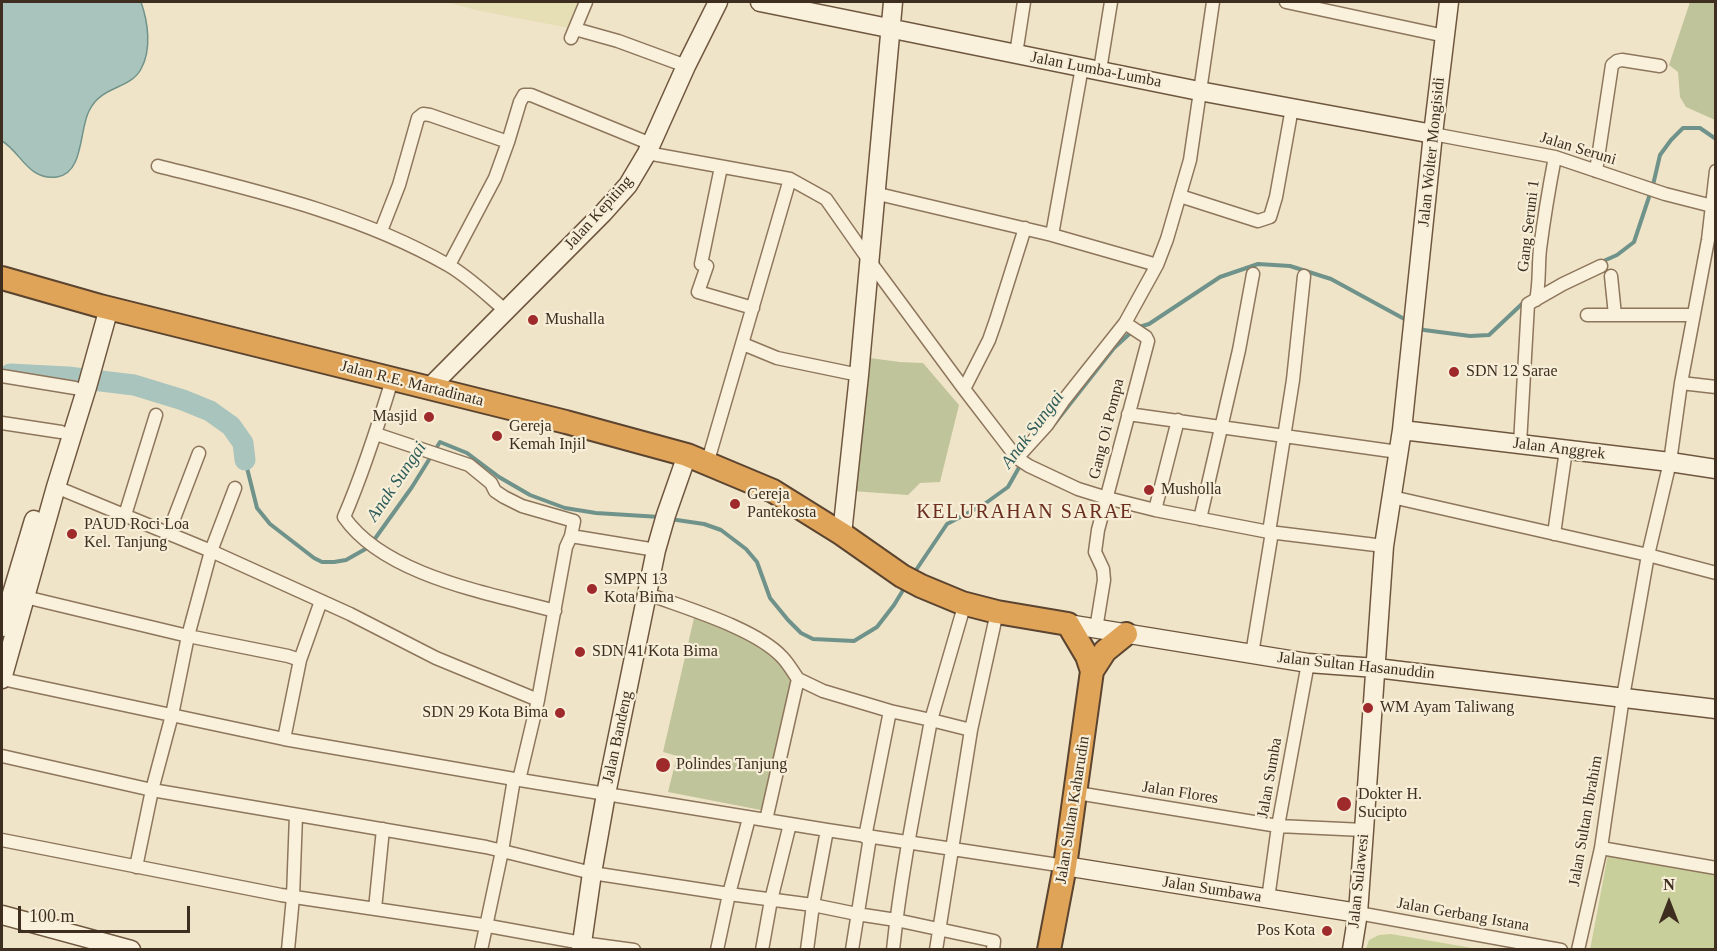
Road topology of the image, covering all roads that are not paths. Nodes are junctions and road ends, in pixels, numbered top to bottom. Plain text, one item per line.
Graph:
1 (586, 2) edge
2 (718, 2) edge
3 (760, 2) edge
4 (893, 2) edge
5 (1024, 2) edge
6 (1111, 2) edge
7 (1213, 2) edge
8 (1287, 2) edge
9 (1449, 2) edge
10 (890, 27) junction
11 (1445, 36) junction
12 (1016, 54) junction
13 (687, 66) junction
14 (1660, 66) dead end
15 (1082, 67) junction
16 (1100, 70) junction
17 (1199, 91) junction
18 (1292, 108) junction
19 (1433, 134) junction
20 (508, 142) junction
21 (649, 149) junction
22 (1555, 157) junction
23 (158, 166) dead end
24 (721, 167) junction
25 (1596, 171) junction
26 (1716, 171) edge
27 (790, 179) junction
28 (874, 193) junction
29 (1180, 196) junction
30 (1713, 207) edge
31 (1025, 228) junction
32 (381, 231) junction
33 (1052, 235) junction
34 (868, 260) junction
35 (449, 265) junction
36 (1157, 265) junction
37 (1601, 266) dead end
38 (1253, 274) dead end
39 (1304, 276) dead end
40 (1611, 276) dead end
41 (2, 278) edge
42 (1536, 300) junction
43 (104, 307) junction
44 (753, 308) junction
45 (506, 311) junction
46 (1587, 315) dead end
47 (1615, 315) junction
48 (1694, 315) junction
49 (1131, 327) junction
50 (742, 344) junction
51 (859, 375) junction
52 (2, 376) edge
53 (392, 380) junction
54 (1681, 383) junction
55 (79, 386) junction
56 (1716, 387) edge
57 (429, 388) junction
58 (964, 389) junction
59 (156, 414) dead end
60 (1128, 414) junction
61 (1178, 420) junction
62 (2, 423) edge
63 (1222, 426) junction
64 (1402, 430) junction
65 (61, 432) junction
66 (375, 434) junction
67 (1284, 435) junction
68 (1520, 444) junction
69 (1566, 450) junction
70 (1398, 452) junction
71 (199, 453) dead end
72 (697, 459) junction
73 (1022, 461) junction
74 (1670, 462) junction
75 (1716, 469) edge
76 (56, 487) junction
77 (235, 488) dead end
78 (1392, 496) junction
79 (1107, 498) junction
80 (1155, 510) junction
81 (124, 515) junction
82 (1200, 519) junction
83 (1270, 532) junction
84 (168, 534) junction
85 (842, 534) junction
86 (1554, 534) junction
87 (572, 536) junction
88 (1384, 546) junction
89 (656, 550) junction
90 (211, 551) junction
91 (1648, 555) junction
92 (1716, 573) edge
93 (648, 594) junction
94 (25, 597) junction
95 (321, 601) junction
96 (965, 603) junction
97 (555, 611) junction
98 (998, 612) junction
99 (1068, 624) junction
100 (2, 627) edge
101 (1096, 629) junction
102 (1126, 634) junction
103 (189, 636) junction
104 (1251, 654) junction
105 (300, 660) junction
106 (1308, 663) junction
107 (1376, 668) junction
108 (1092, 671) junction
109 (2, 679) edge
110 (798, 679) junction
111 (1623, 697) junction
112 (538, 700) junction
113 (1716, 709) edge
114 (890, 711) junction
115 (172, 715) junction
116 (931, 720) junction
117 (971, 730) junction
118 (284, 739) junction
119 (2, 756) edge
120 (517, 779) junction
121 (152, 790) junction
122 (1077, 793) junction
123 (606, 794) junction
124 (296, 814) junction
125 (749, 818) junction
126 (766, 820) junction
127 (790, 824) junction
128 (1278, 826) junction
129 (383, 830) junction
130 (827, 830) junction
131 (1365, 830) junction
132 (867, 837) junction
133 (2, 840) edge
134 (909, 843) junction
135 (1601, 848) junction
136 (952, 850) junction
137 (502, 851) junction
138 (1065, 866) junction
139 (135, 867) junction
140 (1716, 867) edge
141 (592, 873) junction
142 (729, 894) junction
143 (293, 897) junction
144 (1268, 899) junction
145 (771, 900) junction
146 (813, 905) junction
147 (375, 909) junction
148 (1358, 913) junction
149 (857, 914) junction
150 (2, 915) edge
151 (897, 920) junction
152 (486, 926) junction
153 (939, 928) junction
154 (581, 946) edge
155 (131, 950) edge
156 (288, 950) edge
157 (481, 950) edge
158 (634, 950) edge
159 (717, 950) edge
160 (762, 950) edge
161 (807, 950) edge
162 (852, 950) edge
163 (894, 950) edge
164 (936, 950) edge
165 (993, 950) edge
166 (1049, 950) edge
167 (1352, 950) edge
168 (1561, 950) edge
169 (1578, 950) edge

1 - 13 street
2 - 13 street, Jalan Kepiting
3 - 10 street, Jalan Lumba-Lumba
4 - 10 street
5 - 12 street
6 - 16 street
7 - 17 street
8 - 11 street
9 - 11 street, Jalan Wolter Mongisidi
10 - 12 street, Jalan Lumba-Lumba
10 - 28 street
11 - 19 street, Jalan Wolter Mongisidi
12 - 15 street, Jalan Lumba-Lumba
13 - 21 street, Jalan Kepiting
14 - 25 street
15 - 16 street, Jalan Lumba-Lumba
15 - 33 street
16 - 17 street, Jalan Lumba-Lumba
17 - 18 street, Jalan Lumba-Lumba
17 - 29 street
18 - 19 street, Jalan Lumba-Lumba
18 - 29 street
19 - 22 street, Jalan Seruni
19 - 64 street, Jalan Wolter Mongisidi
20 - 21 street
20 - 32 street
20 - 35 street
21 - 24 street
21 - 45 street, Jalan Kepiting
22 - 25 street, Jalan Seruni
22 - 42 street, Gang Seruni 1
23 - 32 street
24 - 27 street
24 - 44 street
25 - 30 street, Jalan Seruni
26 - 30 street, Jalan Sultan Ibrahim
27 - 34 street
27 - 44 street
28 - 31 street
28 - 34 street
29 - 36 street
30 - 48 street, Jalan Sultan Ibrahim
31 - 33 street
31 - 58 street
32 - 35 street
33 - 36 street
34 - 51 street
34 - 58 street
35 - 45 street
36 - 49 street
37 - 42 street
38 - 63 street
39 - 67 street
40 - 47 street
41 - 43 highway, Jalan R.E. Martadinata
42 - 68 street, Gang Seruni 1
43 - 53 highway, Jalan R.E. Martadinata
43 - 55 street
44 - 50 street
45 - 57 street, Jalan Kepiting
46 - 47 street
47 - 48 street
48 - 54 street, Jalan Sultan Ibrahim
49 - 60 street, Gang Oi Pompa
49 - 73 street
50 - 51 street
50 - 72 street
51 - 85 street
52 - 55 street
53 - 57 highway, Jalan R.E. Martadinata
53 - 66 street
54 - 56 street
54 - 74 street, Jalan Sultan Ibrahim
55 - 65 street
55 - 76 street
57 - 72 highway, Jalan R.E. Martadinata
58 - 73 street
59 - 81 street
60 - 61 street
60 - 79 street, Gang Oi Pompa
61 - 63 street
61 - 80 street
62 - 65 street
63 - 67 street
63 - 82 street
64 - 68 street, Jalan Anggrek
64 - 70 street
65 - 100 street
66 - 87 street
66 - 97 street
67 - 70 street
67 - 83 street
68 - 69 street, Jalan Anggrek
69 - 74 street, Jalan Anggrek
69 - 86 street
70 - 78 street
71 - 84 street
72 - 85 highway, Jalan R.E. Martadinata
72 - 89 street, Jalan Bandeng
73 - 79 street
74 - 75 street, Jalan Anggrek
74 - 91 street, Jalan Sultan Ibrahim
76 - 81 street
76 - 94 street
77 - 90 street
78 - 86 street
78 - 88 street
79 - 80 street
79 - 101 street, Gang Oi Pompa
80 - 82 street
81 - 84 street
82 - 83 street
83 - 88 street
83 - 104 street
84 - 90 street
85 - 96 highway, Jalan R.E. Martadinata
86 - 91 street
87 - 89 street
87 - 97 street
88 - 107 street
89 - 93 street, Jalan Bandeng
90 - 95 street
90 - 103 street
91 - 92 street
91 - 111 street, Jalan Sultan Ibrahim
93 - 110 street
93 - 123 street, Jalan Bandeng
94 - 103 street
94 - 109 street
95 - 105 street
95 - 112 street
96 - 98 highway, Jalan Sultan Hasanuddin
96 - 116 street
97 - 112 street
98 - 99 highway, Jalan Sultan Hasanuddin
98 - 117 street
99 - 101 street, Jalan Sultan Hasanuddin
99 - 108 highway
101 - 102 street, Jalan Sultan Hasanuddin
102 - 104 street, Jalan Sultan Hasanuddin
102 - 108 highway, Jalan Sultan Kaharudin
103 - 105 street
103 - 115 street
104 - 106 street, Jalan Sultan Hasanuddin
105 - 118 street
106 - 107 street, Jalan Sultan Hasanuddin
106 - 128 street, Jalan Sumba
107 - 111 street, Jalan Sultan Hasanuddin
107 - 131 street, Jalan Sulawesi
108 - 122 highway, Jalan Sultan Kaharudin
109 - 115 street
110 - 114 street
110 - 126 street
111 - 113 street, Jalan Sultan Hasanuddin
111 - 135 street, Jalan Sultan Ibrahim
112 - 120 street
114 - 116 street
114 - 132 street
115 - 118 street
115 - 121 street
116 - 117 street
116 - 134 street
117 - 136 street
118 - 120 street
119 - 121 street
120 - 123 street
120 - 137 street
121 - 124 street
121 - 139 street
122 - 128 street, Jalan Flores
122 - 138 highway, Jalan Sultan Kaharudin
123 - 125 street
123 - 141 street, Jalan Bandeng
124 - 129 street
124 - 143 street
125 - 126 street
125 - 142 street
126 - 127 street
127 - 130 street
127 - 145 street
128 - 131 street, Jalan Flores
128 - 144 street, Jalan Sumba
129 - 137 street
129 - 147 street
130 - 132 street
130 - 146 street
131 - 148 street, Jalan Sulawesi
132 - 134 street
132 - 149 street
133 - 139 street
134 - 136 street
134 - 151 street
135 - 140 street
135 - 169 street, Jalan Sultan Ibrahim
136 - 138 street
136 - 153 street
137 - 141 street
137 - 152 street
138 - 144 street, Jalan Sumbawa
138 - 166 highway, Jalan Sultan Kaharudin
139 - 143 street
141 - 142 street
141 - 154 street, Jalan Bandeng
142 - 145 street
142 - 159 street
143 - 147 street
143 - 156 street
144 - 148 street, Jalan Sumbawa
145 - 146 street
145 - 160 street
146 - 149 street
146 - 161 street
147 - 152 street
148 - 167 street, Jalan Sulawesi
148 - 168 street, Jalan Gerbang Istana
149 - 151 street
149 - 162 street
150 - 155 street
151 - 153 street
151 - 163 street
152 - 154 street
152 - 157 street
153 - 164 street
153 - 165 street
154 - 158 street

